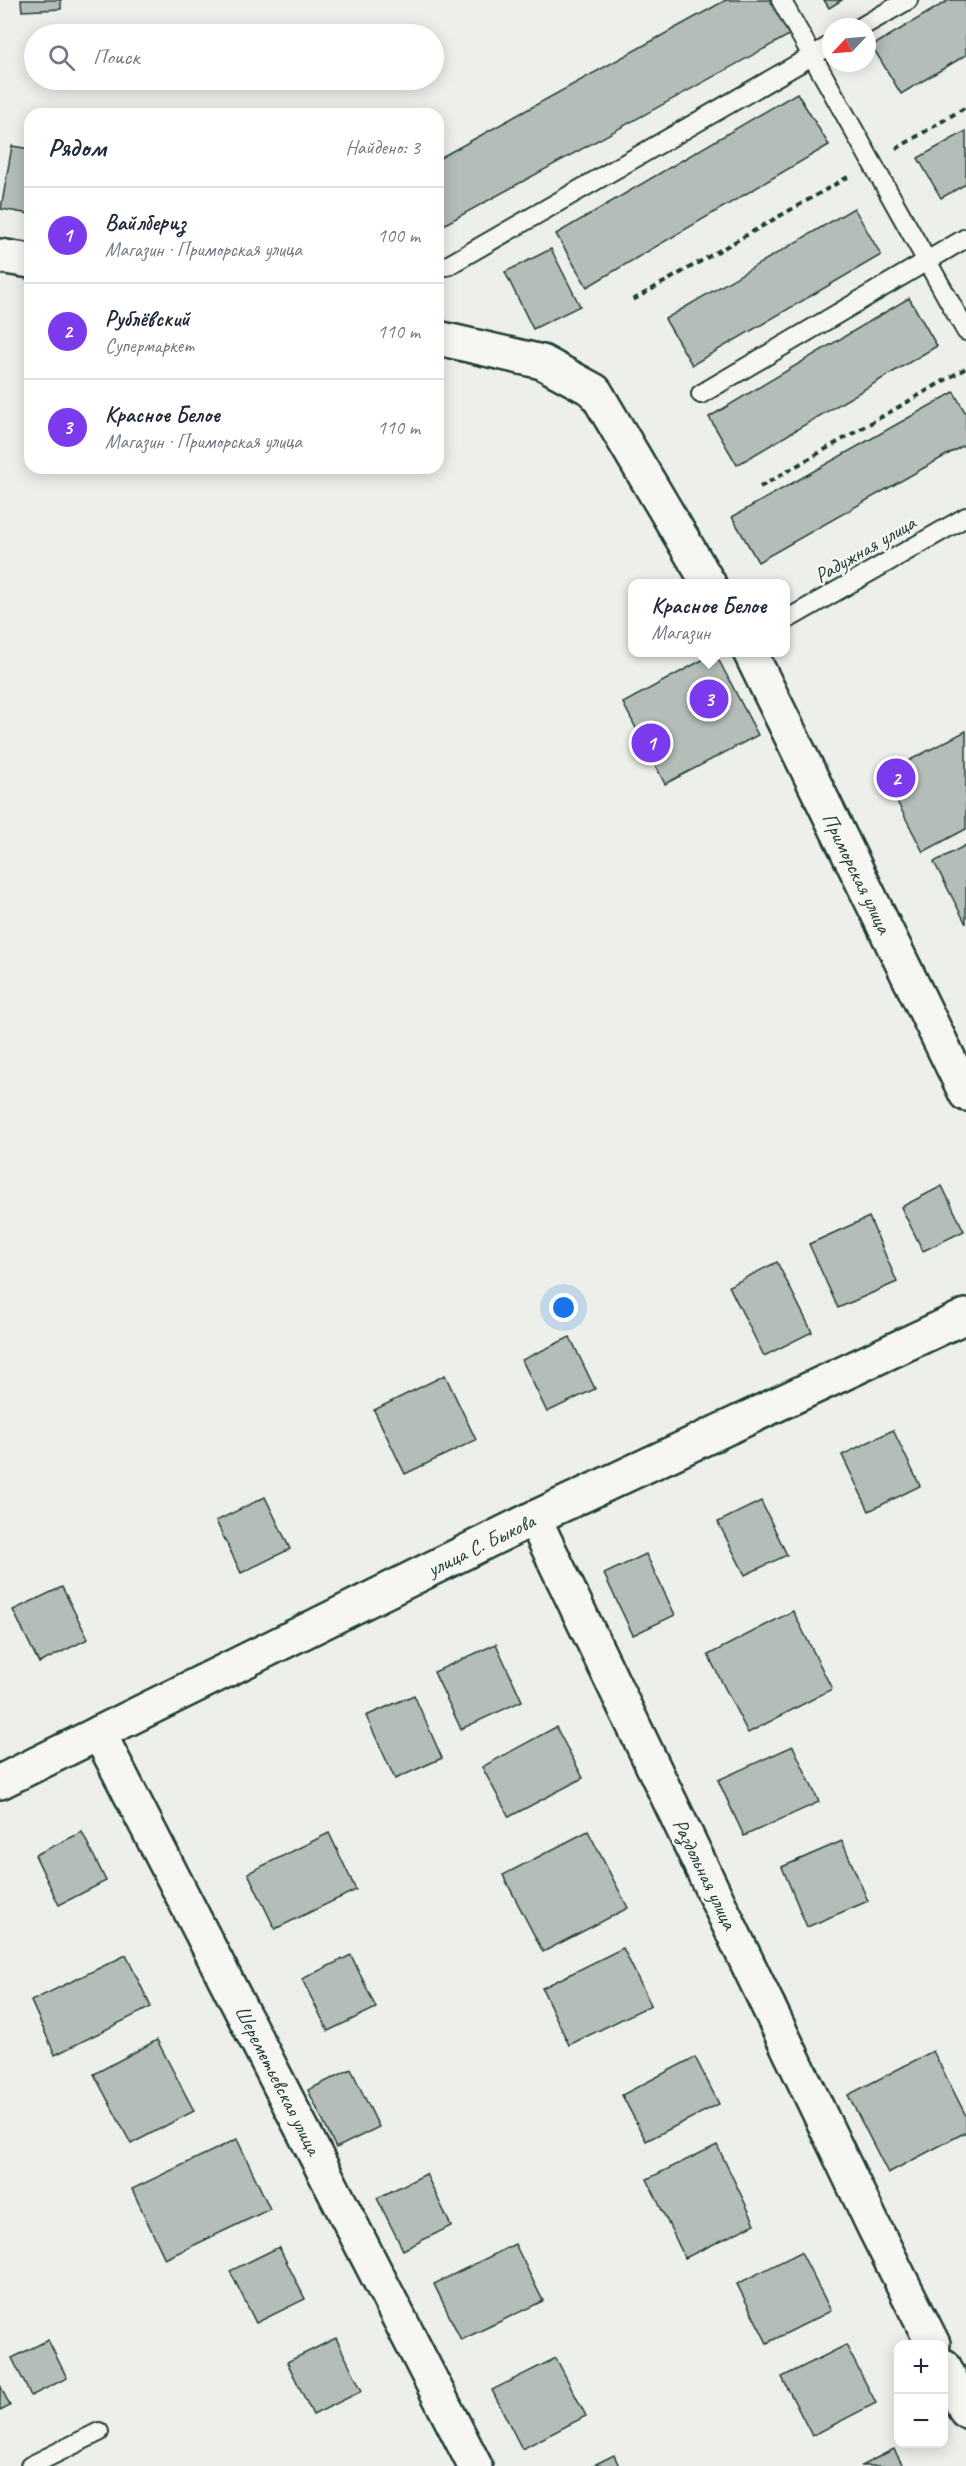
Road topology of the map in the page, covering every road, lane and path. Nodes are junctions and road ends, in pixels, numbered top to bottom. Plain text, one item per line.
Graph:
1 (781, 0) edge
2 (908, 0) edge
3 (876, 18) edge
4 (822, 50) edge
5 (812, 55) junction
6 (966, 107) edge
7 (873, 163) junction
8 (966, 238) edge
9 (0, 256) edge
10 (24, 260) edge
11 (927, 261) junction
12 (447, 266) dead end
13 (633, 300) dead end
14 (966, 331) edge
15 (444, 339) edge
16 (966, 368) edge
17 (701, 394) dead end
18 (760, 487) dead end
19 (966, 516) edge
20 (706, 579) edge
21 (790, 618) edge
22 (752, 657) edge
23 (966, 1094) edge
24 (966, 1316) edge
25 (534, 1518) junction
26 (99, 1733) junction
27 (0, 1782) edge
28 (931, 2340) edge
29 (948, 2374) edge
30 (966, 2411) edge
31 (99, 2432) dead end
32 (30, 2466) edge
33 (475, 2466) edge

1 - 5 lane
2 - 3 lane
4 - 5 lane
5 - 7 lane
5 - 12 lane
6 - 7 path
7 - 11 lane
7 - 13 path
8 - 11 lane
9 - 10 street
11 - 14 lane
11 - 17 lane
15 - 20 street
16 - 18 path
19 - 21 lane, Радужная улица
22 - 23 street, Приморская улица
24 - 25 street, улица С. Быкова
25 - 26 street, улица С. Быкова
25 - 28 street, Раздольная улица
26 - 27 street, улица С. Быкова
26 - 33 street, Шереметьевская улица
29 - 30 street
31 - 32 lane

